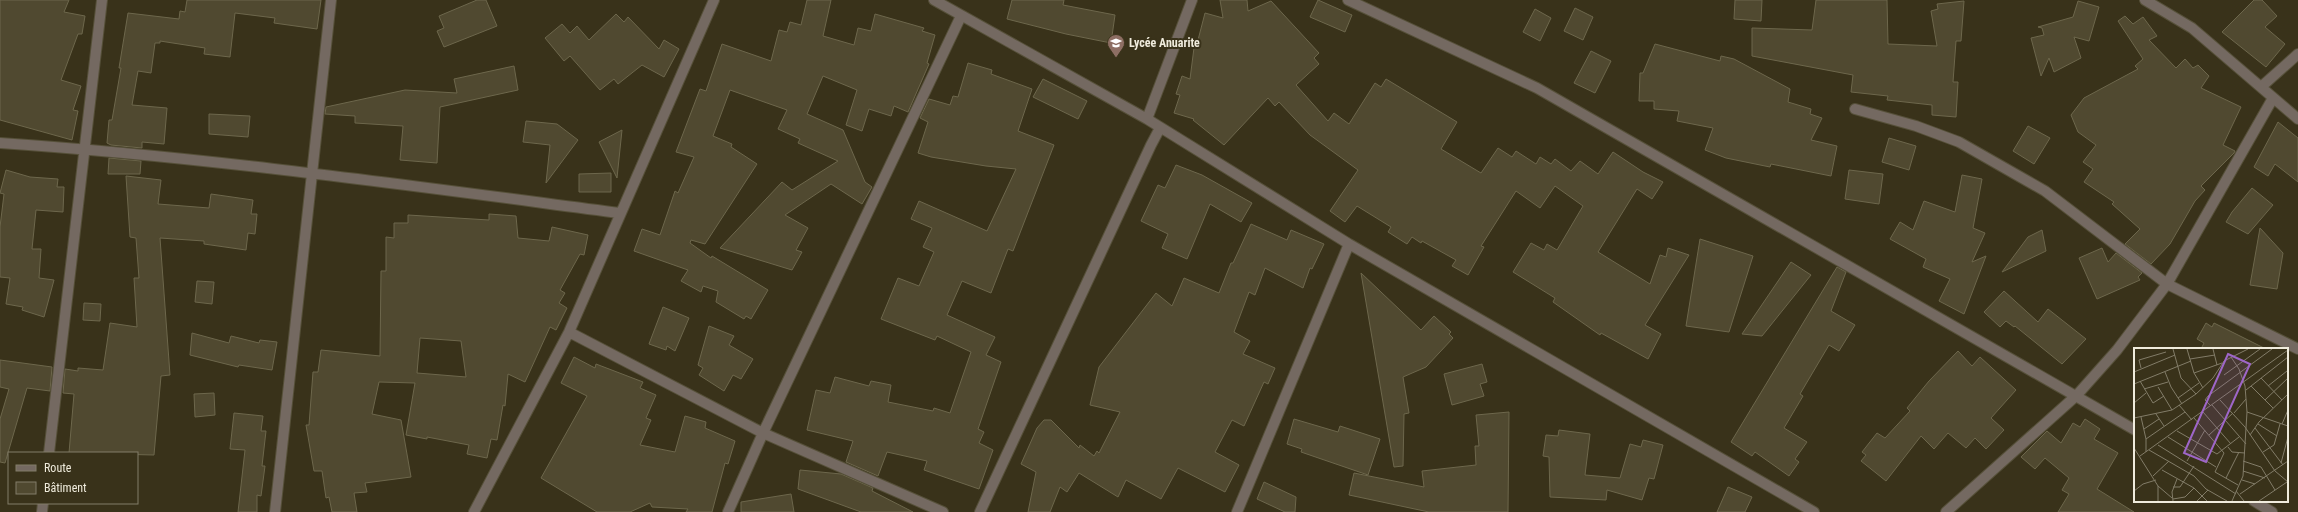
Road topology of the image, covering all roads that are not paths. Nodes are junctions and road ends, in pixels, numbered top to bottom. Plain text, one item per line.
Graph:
1 (102, 0) edge
2 (331, 0) edge
3 (714, 0) edge
4 (934, 0) edge
5 (1192, 0) edge
6 (1348, 0) edge
7 (2145, 0) edge
8 (961, 16) junction
9 (2298, 54) edge
10 (2261, 87) junction
11 (2273, 98) junction
12 (1855, 109) dead end
13 (1147, 119) junction
14 (2298, 119) edge
15 (1160, 128) junction
16 (0, 143) edge
17 (83, 149) junction
18 (313, 173) junction
19 (620, 213) junction
20 (1348, 244) junction
21 (2167, 284) junction
22 (569, 332) junction
23 (2298, 349) edge
24 (2077, 395) junction
25 (2134, 429) edge
26 (762, 433) junction
27 (49, 452) edge
28 (2256, 502) edge
29 (275, 512) edge
30 (474, 512) edge
31 (728, 512) edge
32 (943, 512) edge
33 (980, 512) edge
34 (1237, 512) edge
35 (1814, 512) edge
36 (1946, 512) edge
37 (2272, 512) edge

1 - 17 street
2 - 18 street
3 - 19 street
4 - 8 street
5 - 13 street
6 - 24 street
7 - 10 street
8 - 13 street
8 - 26 street
9 - 10 street
10 - 11 street
11 - 14 street
11 - 21 street
12 - 21 street
13 - 15 street
15 - 20 street
15 - 33 street
16 - 17 street
17 - 18 street
17 - 27 street
18 - 19 street
18 - 29 street
19 - 22 street
20 - 34 street
20 - 35 street
21 - 23 street
21 - 24 street
22 - 26 street
22 - 30 street
24 - 25 street
24 - 36 street
26 - 31 street
26 - 32 street
28 - 37 street

